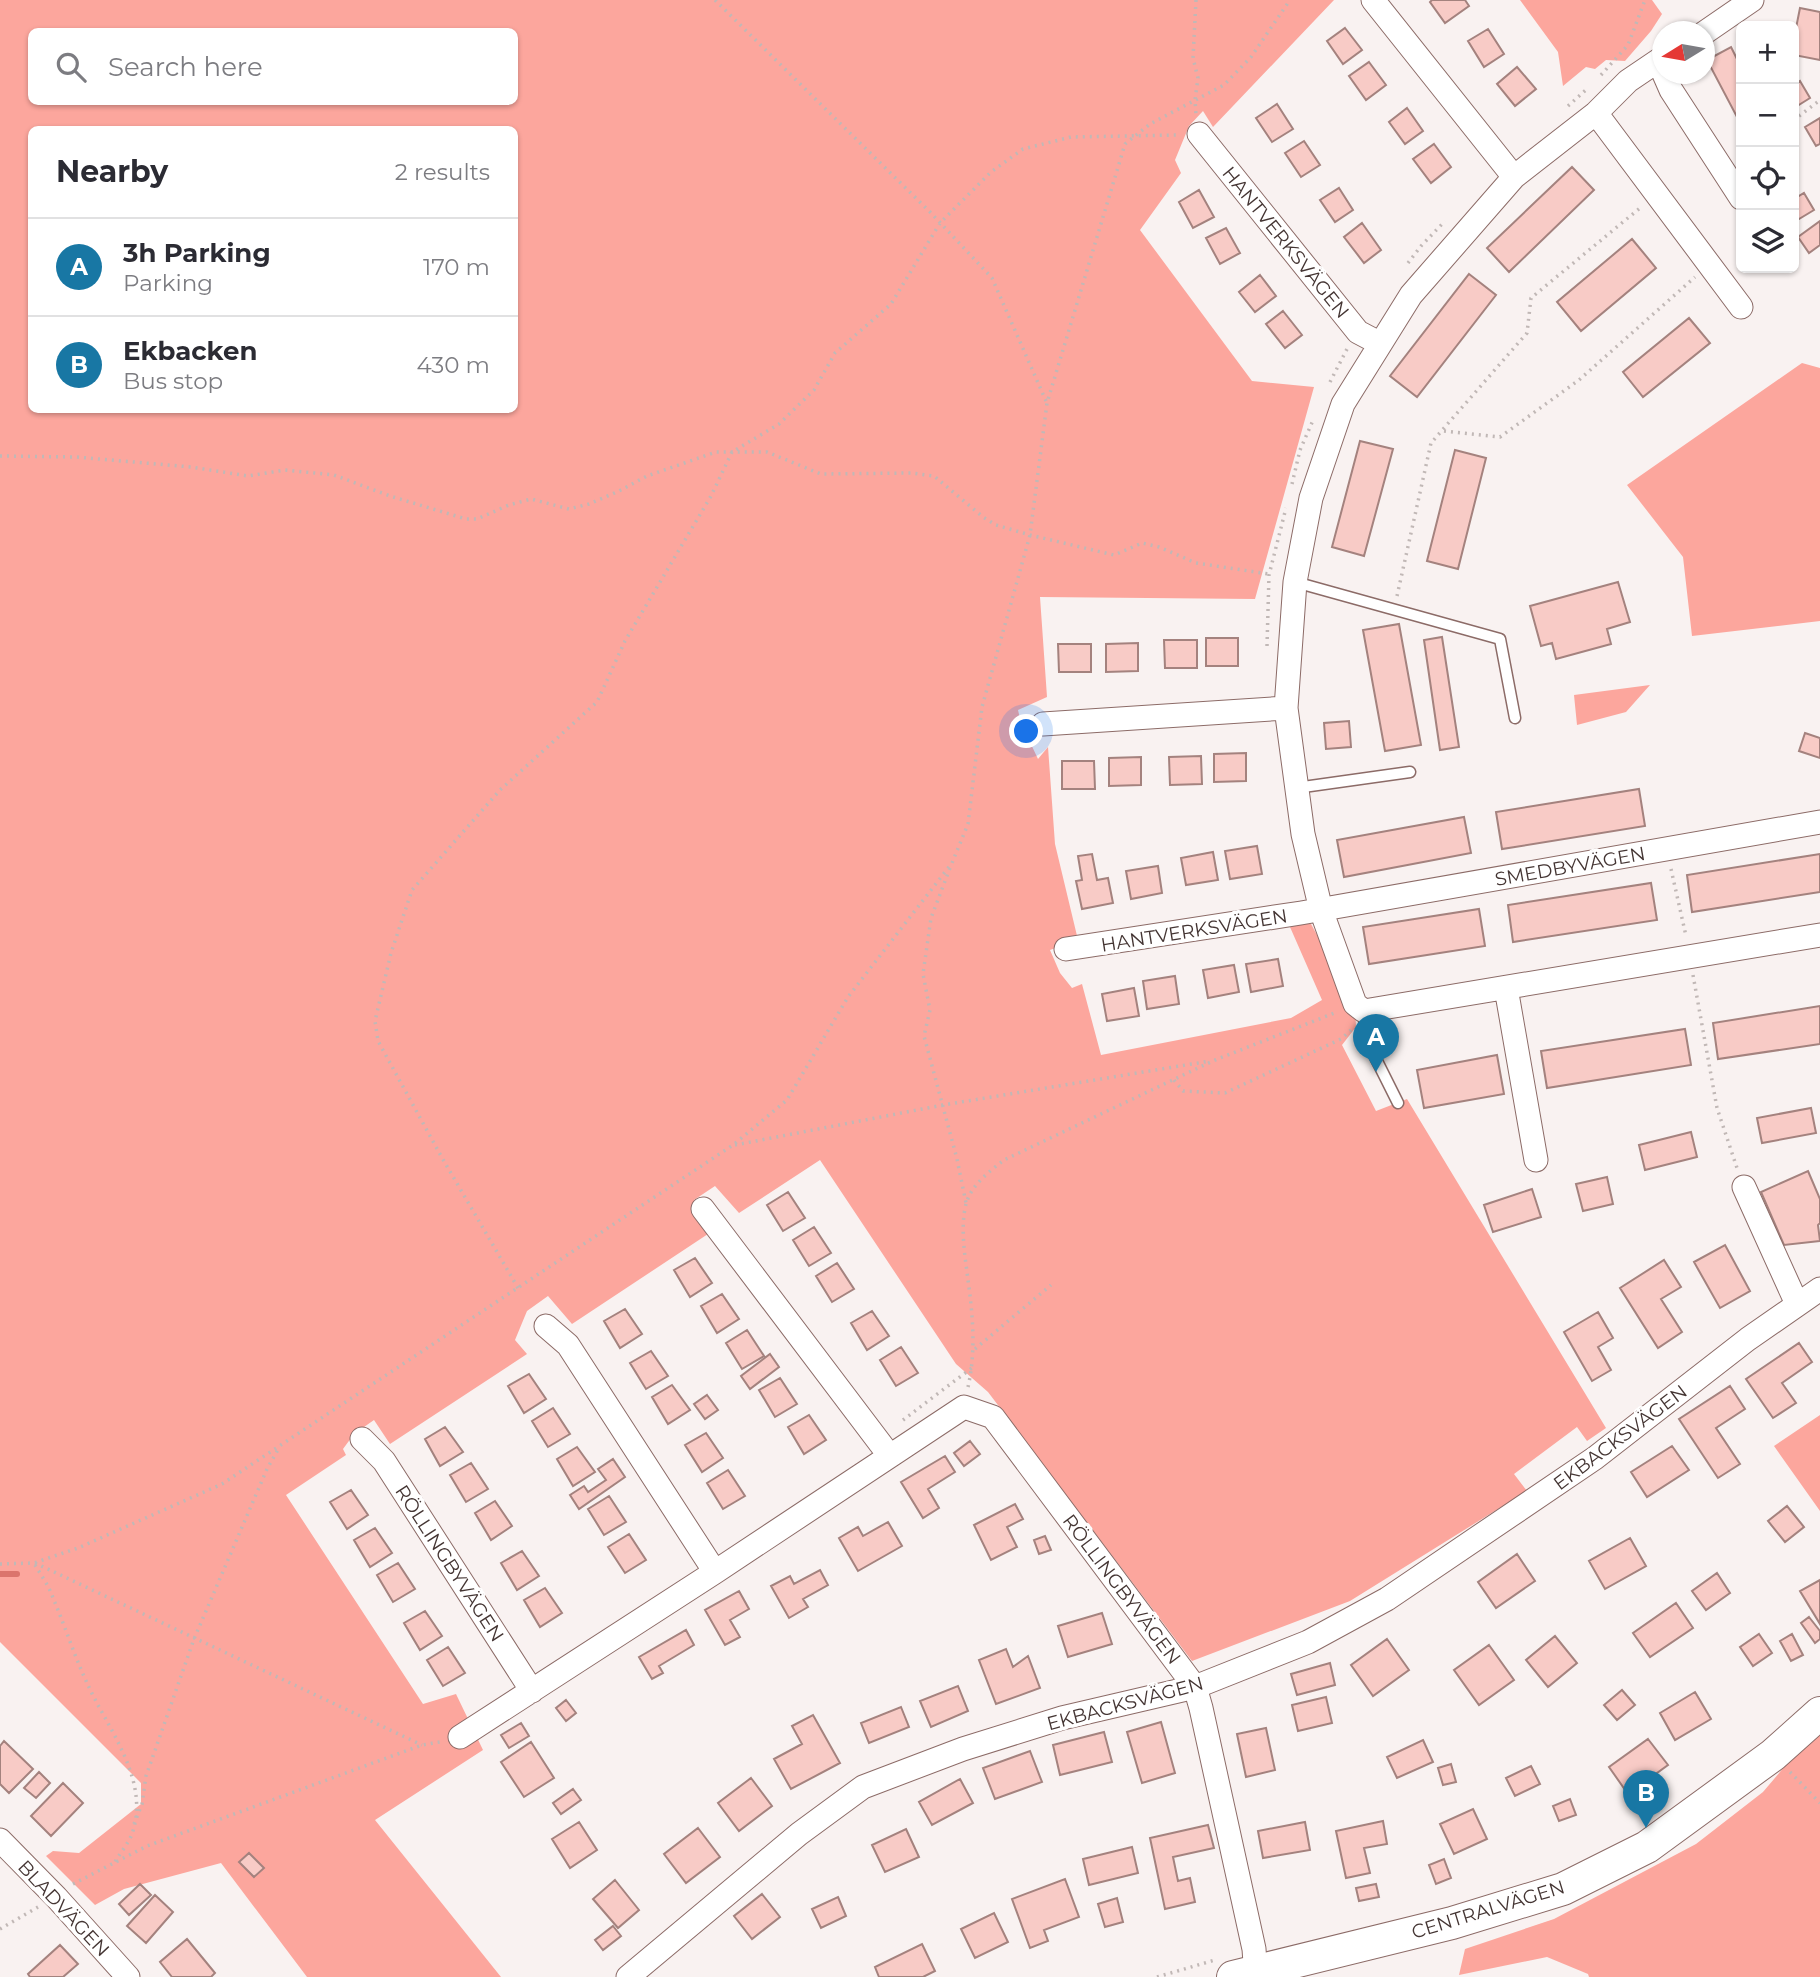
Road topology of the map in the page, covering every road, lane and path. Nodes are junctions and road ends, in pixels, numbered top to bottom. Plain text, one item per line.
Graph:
1 (715, 0) edge
2 (1196, 0) edge
3 (1290, 0) edge
4 (1373, 0) edge
5 (1645, 0) edge
6 (1752, 0) edge
7 (1715, 25) edge
8 (1652, 70) edge
9 (1669, 84) edge
10 (1195, 100) junction
11 (1820, 100) edge
12 (1564, 109) dead end
13 (1596, 113) junction
14 (1799, 116) dead end
15 (1199, 134) junction
16 (1134, 136) junction
17 (1514, 177) junction
18 (1736, 190) edge
19 (1656, 195) junction
20 (1448, 218) dead end
21 (940, 223) junction
22 (1707, 266) junction
23 (1405, 268) dead end
24 (1741, 307) dead end
25 (1358, 332) junction
26 (1379, 343) junction
27 (1327, 389) dead end
28 (1047, 403) junction
29 (1316, 413) dead end
30 (1444, 431) junction
31 (732, 452) junction
32 (0, 456) edge
33 (1291, 488) dead end
34 (1288, 500) dead end
35 (1030, 535) junction
36 (1269, 575) junction
37 (1295, 582) junction
38 (1394, 608) junction
39 (1268, 656) dead end
40 (1286, 708) junction
41 (1515, 718) dead end
42 (1043, 724) dead end
43 (1410, 772) dead end
44 (1296, 788) junction
45 (1820, 822) edge
46 (1667, 849) junction
47 (952, 863) junction
48 (1321, 910) junction
49 (1820, 935) edge
50 (1066, 949) dead end
51 (1690, 957) junction
52 (1506, 988) junction
53 (1352, 1013) junction
54 (1215, 1060) junction
55 (1174, 1080) junction
56 (1398, 1103) dead end
57 (943, 1105) junction
58 (733, 1145) junction
59 (1536, 1160) dead end
60 (1744, 1187) joint
61 (966, 1203) junction
62 (703, 1209) dead end
63 (1051, 1285) dead end
64 (518, 1288) junction
65 (1820, 1289) edge
66 (1797, 1304) junction
67 (546, 1326) dead end
68 (974, 1350) junction
69 (964, 1407) junction
70 (362, 1440) dead end
71 (279, 1447) junction
72 (889, 1455) junction
73 (34, 1563) junction
74 (0, 1564) edge
75 (715, 1573) junction
76 (194, 1639) junction
77 (1195, 1687) junction
78 (533, 1691) junction
79 (1820, 1713) edge
80 (460, 1737) dead end
81 (1773, 1755) junction
82 (1820, 1803) edge
83 (134, 1824) junction
84 (0, 1840) edge
85 (115, 1863) junction
86 (56, 1896) junction
87 (0, 1929) edge
88 (1240, 1971) edge
89 (128, 1977) edge
90 (628, 1977) edge
91 (1157, 1977) edge

1 - 21 path
2 - 10 path
3 - 10 path
4 - 17 street
5 - 12 path
6 - 7 street
8 - 13 street
9 - 18 street
10 - 15 path
10 - 16 path
11 - 14 path
13 - 17 street
13 - 19 street
15 - 16 path
15 - 25 street, HANTVERKSVÄGEN
16 - 21 path
16 - 28 path
17 - 26 street
19 - 22 street
19 - 30 path
20 - 23 path
21 - 28 path
21 - 31 path
22 - 24 street
22 - 30 path
25 - 26 street, HANTVERKSVÄGEN
25 - 27 path
26 - 37 street
28 - 35 path
29 - 33 path
30 - 38 path
31 - 32 path
31 - 35 path
31 - 64 path
34 - 36 path
35 - 36 path
35 - 47 path
36 - 39 path
37 - 38 lane
37 - 40 street
38 - 41 lane
40 - 42 street
40 - 44 street
43 - 44 lane
44 - 48 street
45 - 46 street, SMEDBYVÄGEN
46 - 48 street, SMEDBYVÄGEN
46 - 51 path
47 - 57 path
47 - 58 path
48 - 50 street, HANTVERKSVÄGEN
48 - 53 street
49 - 51 street
51 - 52 street
51 - 60 path
52 - 53 street
52 - 59 street
53 - 54 path
53 - 55 path
53 - 56 lane
54 - 55 path
54 - 57 path
55 - 61 path
57 - 58 path
57 - 61 path
58 - 64 path
60 - 66 street
61 - 68 path
62 - 72 street
63 - 68 path
64 - 71 path
65 - 66 street, EKBACKSVÄGEN
66 - 77 street, EKBACKSVÄGEN
67 - 75 street
68 - 69 path
69 - 72 street
69 - 77 street, RÖLLINGBYVÄGEN
70 - 78 street, RÖLLINGBYVÄGEN
71 - 73 path
71 - 76 path
72 - 75 street
73 - 74 path
73 - 76 path
73 - 83 path
75 - 78 street
76 - 83 path
76 - 85 path
77 - 88 street, RÖLLINGBYVÄGEN
77 - 90 street, EKBACKSVÄGEN
78 - 80 street
79 - 81 street, CENTRALVÄGEN
81 - 82 path
81 - 88 street, CENTRALVÄGEN
83 - 85 path
84 - 86 street, BLADVÄGEN
85 - 86 path
86 - 87 path
86 - 89 street, BLADVÄGEN
88 - 91 path

